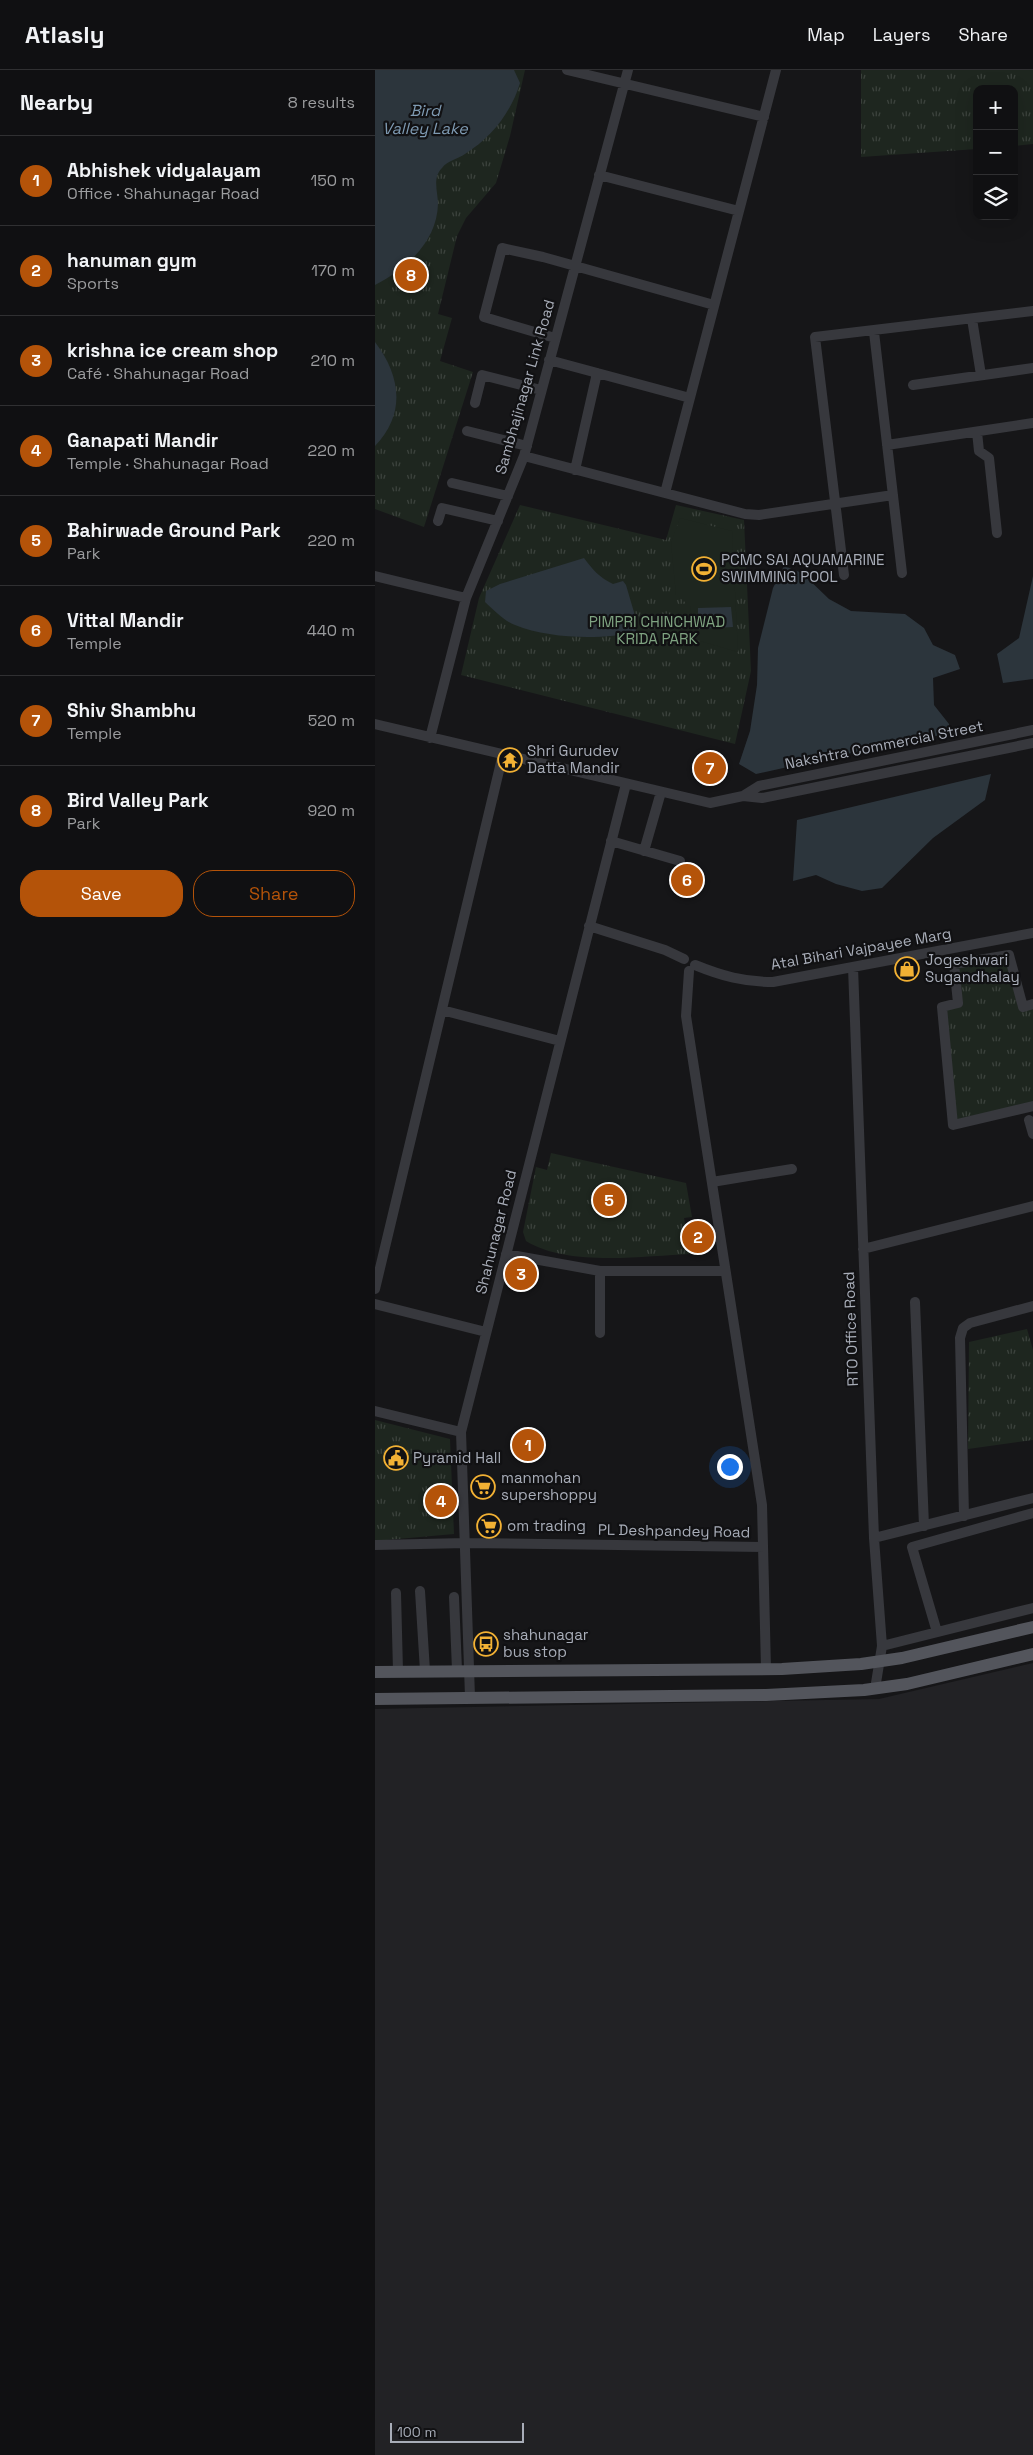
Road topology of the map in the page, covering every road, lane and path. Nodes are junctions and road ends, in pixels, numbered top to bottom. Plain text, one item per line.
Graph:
1 (567, 70) edge
2 (628, 70) edge
3 (776, 70) edge
4 (624, 84) junction
5 (764, 116) junction
6 (599, 175) junction
7 (739, 211) junction
8 (575, 266) junction
9 (714, 305) junction
10 (1033, 311) edge
11 (972, 319) junction
12 (874, 332) junction
13 (555, 338) junction
14 (549, 360) junction
15 (1033, 368) edge
16 (597, 373) junction
17 (981, 375) junction
18 (913, 385) dead end
19 (541, 390) junction
20 (690, 398) junction
21 (475, 403) dead end
22 (1033, 424) edge
23 (467, 430) dead end
24 (977, 432) junction
25 (887, 445) junction
26 (527, 446) junction
27 (524, 456) junction
28 (575, 470) junction
29 (453, 483) dead end
30 (665, 494) junction
31 (893, 495) junction
32 (508, 496) junction
33 (835, 504) junction
34 (498, 521) junction
35 (438, 522) dead end
36 (997, 533) dead end
37 (902, 573) dead end
38 (844, 575) dead end
39 (375, 576) edge
40 (466, 598) junction
41 (375, 724) edge
42 (1033, 730) edge
43 (430, 738) junction
44 (1033, 743) edge
45 (503, 754) junction
46 (626, 784) junction
47 (661, 792) junction
48 (743, 796) junction
49 (611, 841) junction
50 (644, 851) junction
51 (680, 862) dead end
52 (589, 926) junction
53 (1033, 932) edge
54 (853, 967) junction
55 (692, 968) junction
56 (1033, 1004) edge
57 (442, 1010) junction
58 (560, 1041) junction
59 (1033, 1106) edge
60 (1029, 1120) dead end
61 (1033, 1134) edge
62 (792, 1170) dead end
63 (712, 1182) junction
64 (1033, 1206) edge
65 (863, 1249) junction
66 (506, 1254) junction
67 (600, 1271) junction
68 (725, 1271) junction
69 (375, 1289) edge
70 (915, 1302) dead end
71 (375, 1304) edge
72 (1033, 1306) edge
73 (486, 1332) junction
74 (600, 1333) dead end
75 (375, 1411) edge
76 (461, 1432) junction
77 (1033, 1498) edge
78 (1033, 1513) edge
79 (964, 1516) junction
80 (924, 1526) junction
81 (874, 1538) junction
82 (466, 1543) junction
83 (375, 1545) edge
84 (763, 1547) junction
85 (419, 1591) dead end
86 (397, 1592) dead end
87 (454, 1597) dead end
88 (1033, 1608) edge
89 (1033, 1627) edge
90 (937, 1632) junction
91 (881, 1646) junction
92 (1033, 1654) edge
93 (880, 1662) junction
94 (766, 1669) junction
95 (463, 1670) junction
96 (398, 1671) junction
97 (425, 1671) junction
98 (375, 1672) edge
99 (875, 1689) junction
100 (470, 1697) junction
101 (375, 1699) edge

1 - 4 street
2 - 4 street, Sambhajinagar Link Road
3 - 5 street
4 - 5 street
4 - 6 street, Sambhajinagar Link Road
5 - 7 street
6 - 7 street
6 - 8 street, Sambhajinagar Link Road
7 - 9 street
8 - 9 street
8 - 13 street, Sambhajinagar Link Road
8 - 13 street
9 - 20 street
10 - 11 street
11 - 12 street
11 - 17 street
12 - 25 street
12 - 33 street
13 - 14 street, Sambhajinagar Link Road
14 - 16 street
14 - 19 street, Sambhajinagar Link Road
15 - 17 street
16 - 20 street
16 - 28 street
17 - 18 street
19 - 21 street
19 - 26 street, Sambhajinagar Link Road
20 - 30 street
22 - 24 street
23 - 26 street
24 - 25 street
24 - 36 street
25 - 31 street
26 - 27 street, Sambhajinagar Link Road
27 - 28 street
27 - 32 street, Sambhajinagar Link Road
28 - 30 street
29 - 32 street
30 - 33 street
31 - 33 street
31 - 37 street
32 - 34 street, Sambhajinagar Link Road
33 - 38 street
34 - 35 street
34 - 40 street, Sambhajinagar Link Road
39 - 40 street
40 - 43 street, Sambhajinagar Link Road
41 - 43 street, Nakshtra Commercial Street
42 - 48 street, Nakshtra Commercial Street
43 - 45 street, Nakshtra Commercial Street
44 - 48 street, Nakshtra Commercial Street
45 - 46 street, Nakshtra Commercial Street
45 - 57 street
46 - 47 street, Nakshtra Commercial Street
46 - 49 street, Shahunagar Road
47 - 48 street, Nakshtra Commercial Street
47 - 50 street
49 - 50 street
49 - 52 street, Shahunagar Road
50 - 51 street
52 - 55 street
52 - 58 street, Shahunagar Road
53 - 54 street, Atal Bihari Vajpayee Marg
54 - 55 street, Atal Bihari Vajpayee Marg
54 - 65 street, RTO Office Road
55 - 63 street
56 - 59 street
57 - 58 street
57 - 69 street
58 - 66 street, Shahunagar Road
60 - 61 street
62 - 63 street
63 - 68 street
64 - 65 street
65 - 81 street, RTO Office Road
66 - 67 street
66 - 73 street, Shahunagar Road
67 - 68 street
67 - 74 street
68 - 84 street
70 - 80 street
71 - 73 street
72 - 79 street
73 - 76 street, Shahunagar Road
75 - 76 street
76 - 82 street, Shahunagar Road
77 - 79 street
78 - 90 street
79 - 80 street
80 - 81 street
81 - 91 street, RTO Office Road
82 - 83 street, PL Deshpandey Road
82 - 84 street, PL Deshpandey Road
82 - 95 street, Shahunagar Road
84 - 94 street
85 - 97 street
86 - 96 street
87 - 95 street
88 - 90 street
89 - 93 main road
90 - 91 street
91 - 93 street, RTO Office Road
92 - 99 main road
93 - 94 main road
93 - 99 street, RTO Office Road
94 - 95 main road
95 - 97 main road
95 - 100 street, Shahunagar Road
96 - 97 main road
96 - 98 main road
99 - 100 main road
100 - 101 main road

